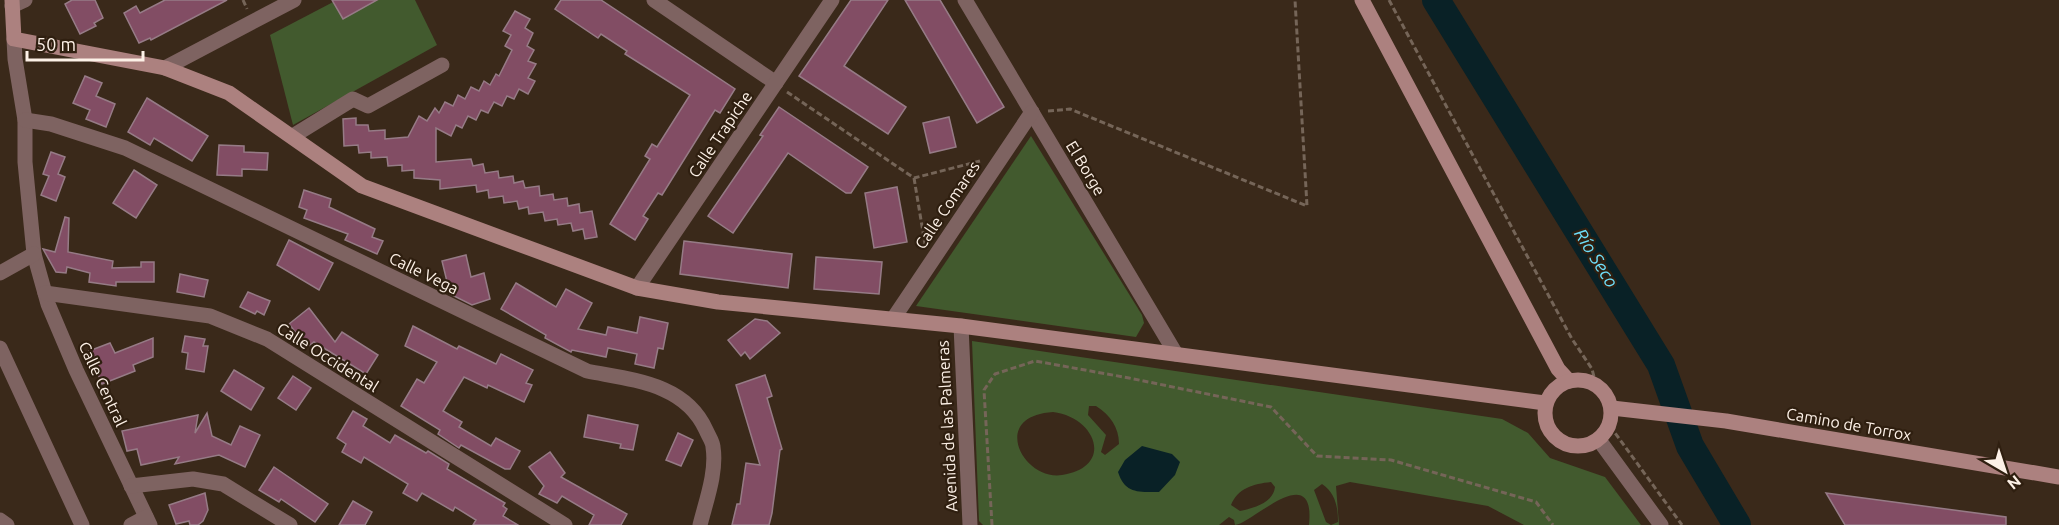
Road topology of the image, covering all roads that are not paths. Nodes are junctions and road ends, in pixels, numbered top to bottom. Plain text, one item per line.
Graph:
1 (294, 0) edge
2 (654, 0) edge
3 (832, 0) edge
4 (965, 0) edge
5 (1362, 0) edge
6 (17, 2) edge
7 (14, 39) junction
8 (442, 65) dead end
9 (165, 68) junction
10 (776, 83) junction
11 (1032, 112) junction
12 (25, 120) junction
13 (293, 136) junction
14 (34, 254) junction
15 (0, 273) edge
16 (637, 288) junction
17 (45, 293) junction
18 (893, 319) junction
19 (961, 326) junction
20 (0, 348) edge
21 (1176, 354) junction
22 (1569, 381) junction
23 (1545, 403) junction
24 (1612, 408) junction
25 (1599, 440) junction
26 (2059, 477) edge
27 (131, 486) junction
28 (0, 520) edge
29 (148, 521) edge
30 (7, 525) edge
31 (82, 525) edge
32 (131, 525) edge
33 (290, 525) edge
34 (565, 525) edge
35 (700, 525) edge
36 (970, 525) edge
37 (1661, 525) edge

1 - 9 street
2 - 10 street
3 - 10 street, Calle Trapiche
4 - 11 street, El Borge
5 - 22 street
6 - 7 street
7 - 9 street
7 - 12 street, Calle Central
8 - 13 street
9 - 13 street
10 - 16 street, Calle Trapiche
11 - 18 street, Calle Comares
11 - 21 street, El Borge
12 - 14 street, Calle Central
12 - 35 street, Calle Vega
13 - 16 street
14 - 15 street
14 - 17 street, Calle Central
16 - 18 street
17 - 27 street, Calle Central
17 - 34 street, Calle Occidental
18 - 19 street
19 - 21 street
19 - 36 street, Avenida de las Palmeras
20 - 31 street
21 - 23 street
22 - 23 street
22 - 24 street
23 - 25 street
24 - 25 street
24 - 26 street, Camino de Torrox
25 - 37 street
27 - 29 street, Calle Central
27 - 33 street
28 - 30 street
29 - 32 street

